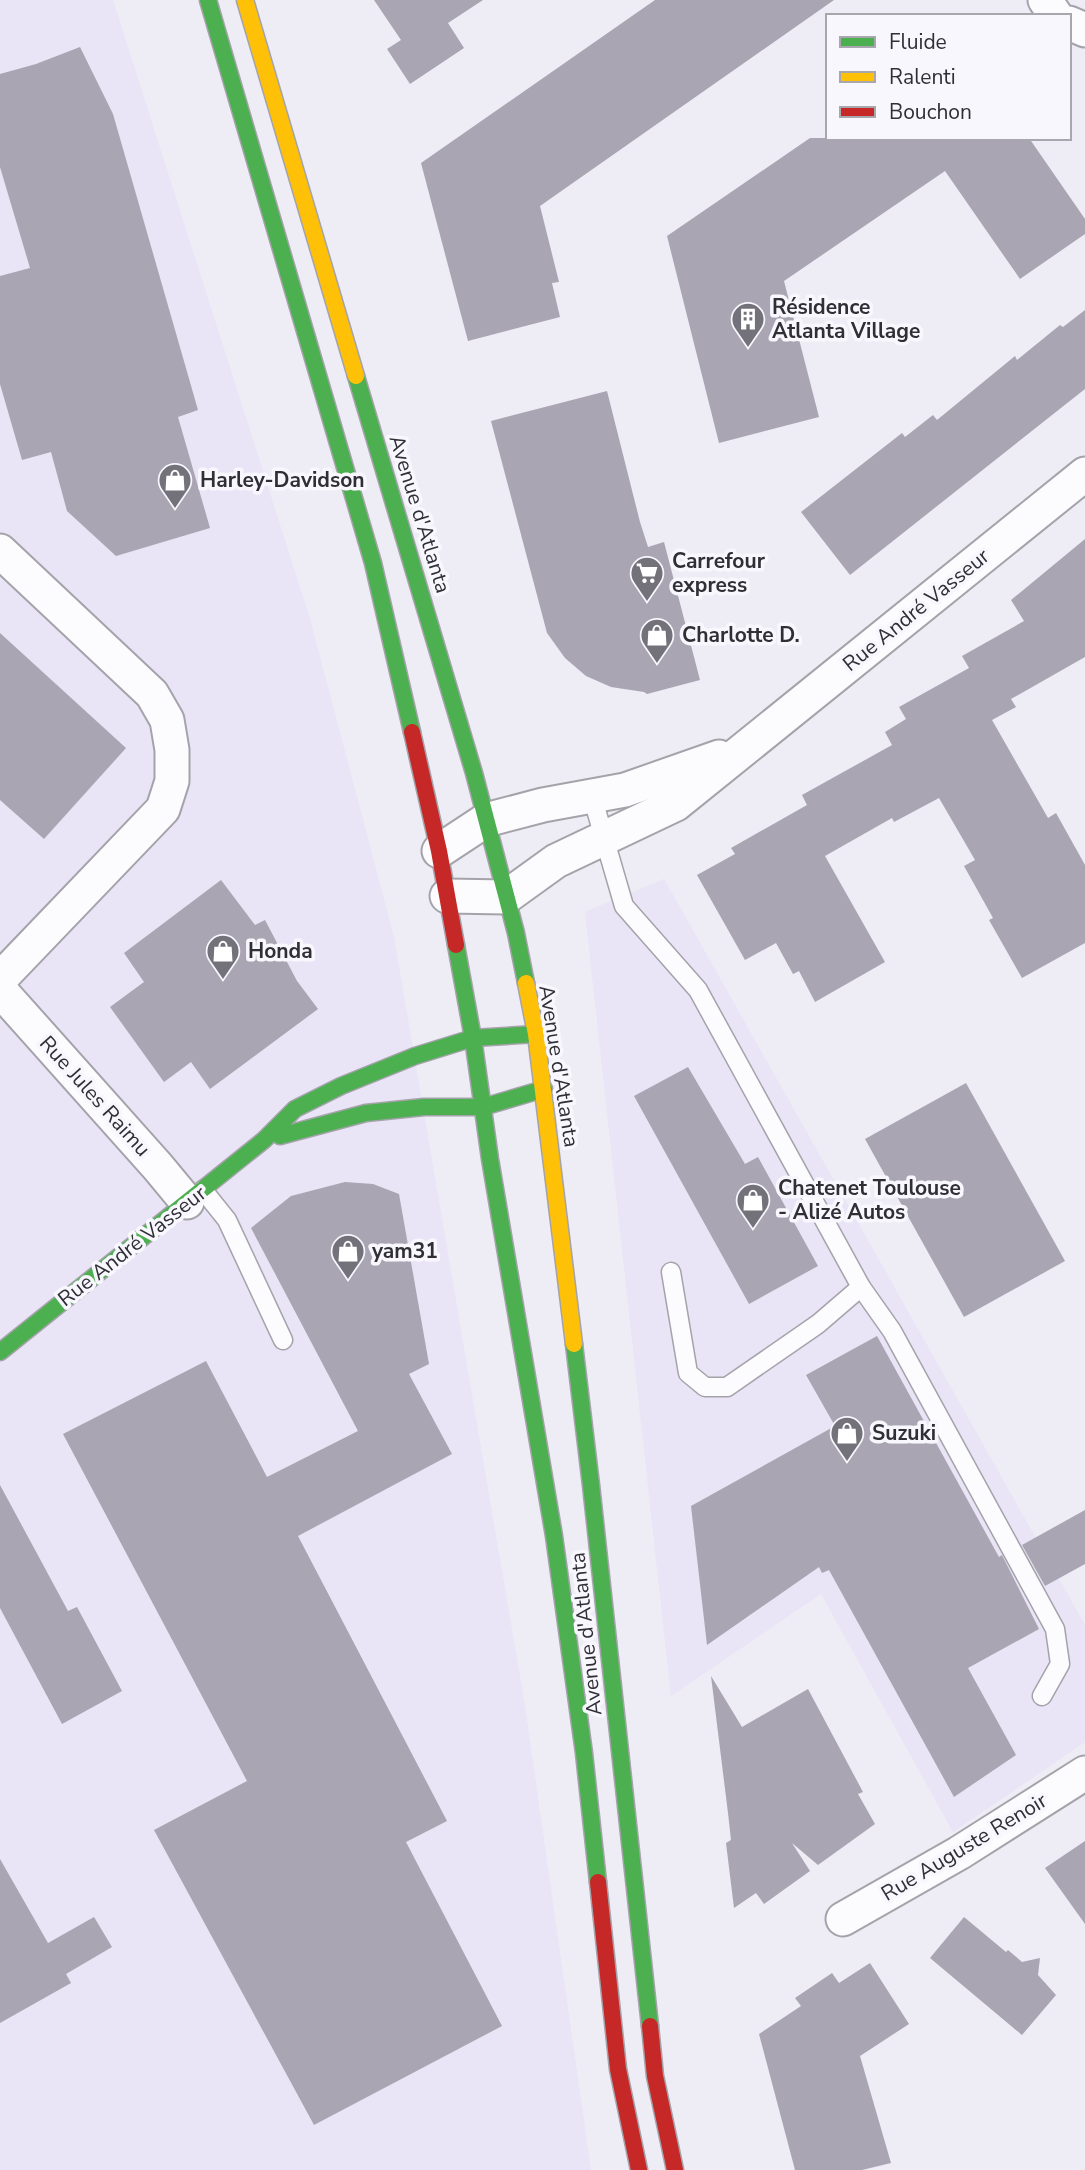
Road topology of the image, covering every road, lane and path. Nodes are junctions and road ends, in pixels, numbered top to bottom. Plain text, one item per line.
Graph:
1 (208, 0) edge
2 (245, 0) edge
3 (1085, 474) edge
4 (0, 551) edge
5 (748, 747) junction
6 (592, 796) junction
7 (486, 820) junction
8 (604, 840) junction
9 (439, 851) junction
10 (447, 896) junction
11 (506, 897) junction
12 (0, 979) edge
13 (0, 990) edge
14 (536, 1034) junction
15 (473, 1038) junction
16 (544, 1088) junction
17 (483, 1107) junction
18 (264, 1140) junction
19 (195, 1196) junction
20 (671, 1272) dead end
21 (861, 1287) junction
22 (283, 1340) dead end
23 (0, 1352) edge
24 (1042, 1696) dead end
25 (1085, 1773) edge
26 (843, 1919) dead end
27 (639, 2170) edge
28 (675, 2170) edge

1 - 9 main road, Avenue d'Atlanta
2 - 7 main road, Avenue d'Atlanta
3 - 5 street, Rue André Vasseur
4 - 12 street
5 - 6 street, Rue André Vasseur
5 - 8 street, Rue André Vasseur
6 - 7 street, Rue André Vasseur
6 - 8 lane
7 - 9 street, Rue André Vasseur
7 - 11 main road, Avenue d'Atlanta
8 - 11 street, Rue André Vasseur
8 - 21 lane
9 - 10 main road, Avenue d'Atlanta
10 - 11 street
10 - 15 main road, Avenue d'Atlanta
11 - 14 main road, Avenue d'Atlanta
13 - 19 street, Rue Jules Raimu
14 - 15 main road, Rue André Vasseur
14 - 16 main road, Avenue d'Atlanta
15 - 17 main road, Avenue d'Atlanta
15 - 18 main road, Rue André Vasseur
16 - 17 main road, Rue André Vasseur
16 - 28 main road, Avenue d'Atlanta
17 - 18 main road, Rue André Vasseur
17 - 27 main road, Avenue d'Atlanta
18 - 19 main road, Rue André Vasseur
19 - 22 lane
19 - 23 main road, Rue André Vasseur
20 - 21 lane
21 - 24 lane
25 - 26 street, Rue Auguste Renoir

